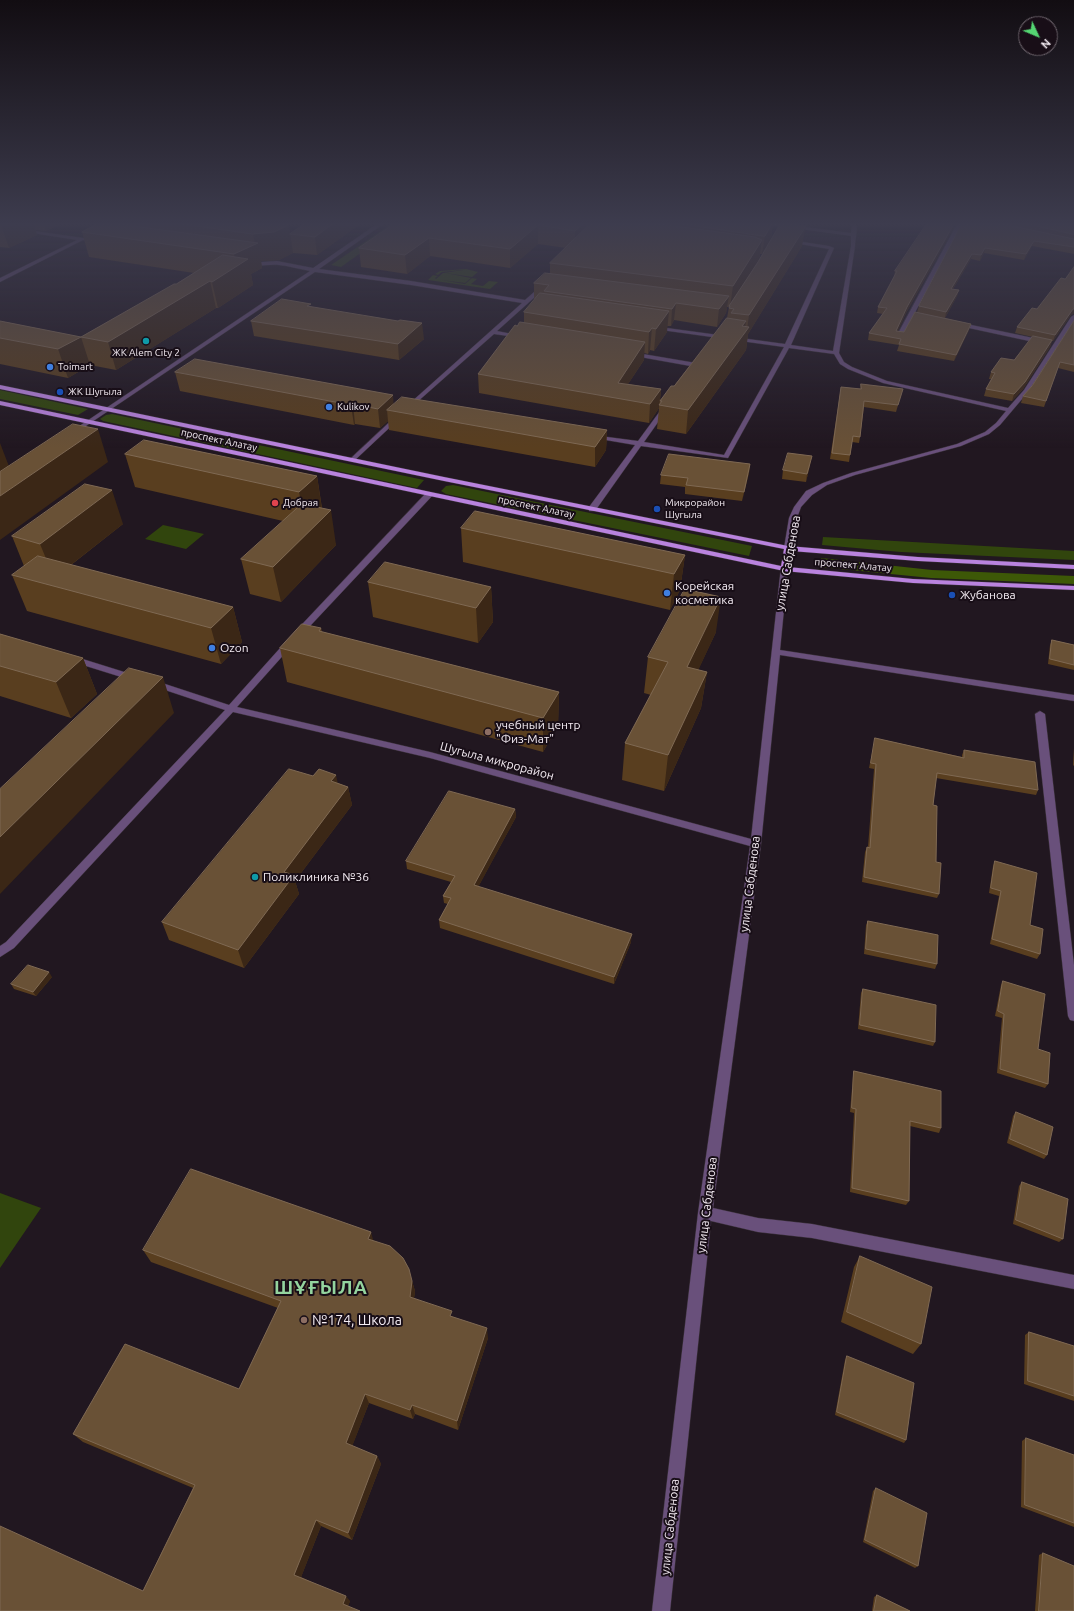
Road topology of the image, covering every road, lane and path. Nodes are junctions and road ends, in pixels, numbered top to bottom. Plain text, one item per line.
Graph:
1 (273, 297) edge
2 (483, 297) edge
3 (534, 297) edge
4 (810, 297) edge
5 (844, 297) edge
6 (919, 297) edge
7 (527, 306) junction
8 (910, 314) junction
9 (918, 315) edge
10 (1074, 317) edge
11 (949, 322) edge
12 (646, 326) edge
13 (720, 330) edge
14 (493, 332) junction
15 (716, 336) junction
16 (524, 337) edge
17 (899, 338) edge
18 (712, 342) edge
19 (1056, 345) junction
20 (787, 347) junction
21 (626, 353) edge
22 (836, 353) junction
23 (700, 359) edge
24 (175, 363) junction
25 (696, 364) junction
26 (183, 365) edge
27 (692, 371) edge
28 (0, 386) edge
29 (670, 401) edge
30 (0, 403) edge
31 (403, 403) edge
32 (411, 405) junction
33 (419, 406) edge
34 (108, 409) junction
35 (1010, 410) junction
36 (88, 422) junction
37 (584, 434) edge
38 (68, 436) edge
39 (639, 444) junction
40 (352, 460) junction
41 (436, 487) junction
42 (592, 509) junction
43 (788, 548) junction
44 (1074, 567) edge
45 (784, 569) junction
46 (1074, 588) edge
47 (776, 652) junction
48 (60, 656) edge
49 (1074, 698) edge
50 (231, 709) junction
51 (1040, 714) dead end
52 (756, 844) junction
53 (0, 952) edge
54 (1074, 1016) edge
55 (705, 1213) junction
56 (1074, 1282) edge
57 (661, 1611) edge

1 - 24 street
2 - 7 street
3 - 7 street
4 - 20 street
5 - 22 street
6 - 8 street
7 - 14 street
8 - 9 street
8 - 17 street
10 - 19 street, улица Сабденова
11 - 19 street
12 - 15 street
13 - 15 street
14 - 16 street
14 - 32 street
15 - 18 street
15 - 20 street
19 - 35 street, улица Сабденова
20 - 22 street
20 - 39 street
21 - 25 street
22 - 35 street
23 - 25 street
24 - 26 street
24 - 34 street
25 - 27 street
28 - 34 main road, проспект Алатау
29 - 39 street
30 - 36 main road, проспект Алатау
31 - 32 street
32 - 33 street
32 - 40 street
34 - 36 street
34 - 40 main road, проспект Алатау
35 - 43 street, улица Сабденова
36 - 38 street
36 - 41 main road, проспект Алатау
37 - 39 street
39 - 42 street
40 - 41 main road, проспект Алатау
41 - 42 main road, проспект Алатау
41 - 45 main road, проспект Алатау
41 - 50 street
42 - 43 main road, проспект Алатау
43 - 44 main road, проспект Алатау
43 - 45 main road, улица Сабденова
45 - 46 main road, проспект Алатау
45 - 47 street, улица Сабденова
47 - 49 street
47 - 52 street, улица Сабденова
48 - 50 street, Шугыла микрорайон
50 - 52 street, Шугыла микрорайон
50 - 53 street
51 - 54 street
52 - 55 street, улица Сабденова
55 - 56 street
55 - 57 street, улица Сабденова

